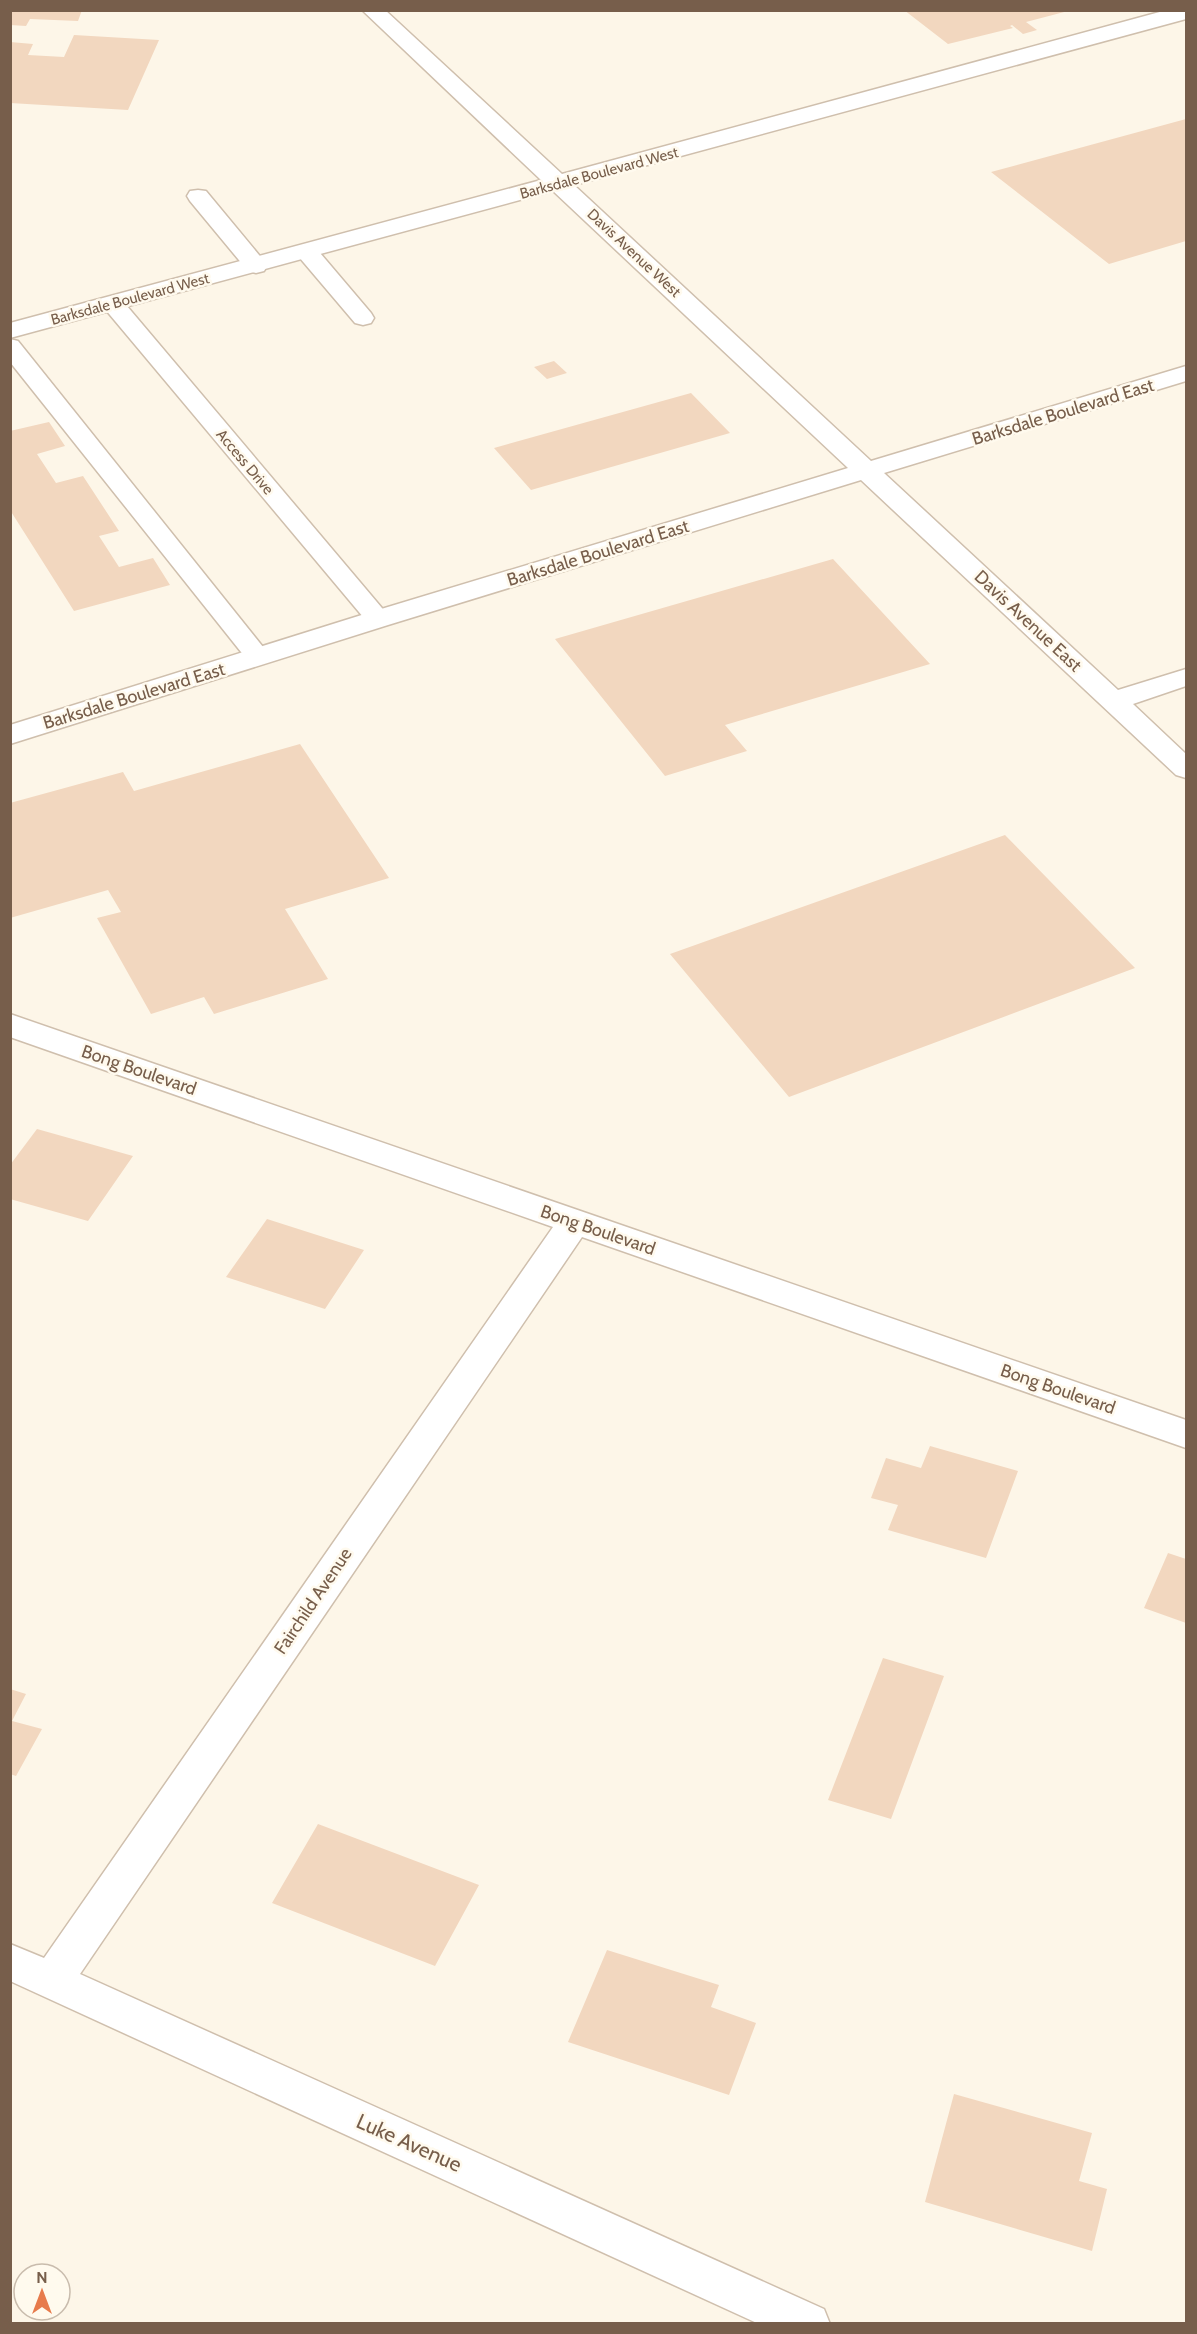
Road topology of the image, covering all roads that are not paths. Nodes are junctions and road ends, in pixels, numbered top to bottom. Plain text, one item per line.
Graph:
1 (409, 10) edge
2 (1186, 12) edge
3 (376, 14) edge
4 (559, 184) junction
5 (198, 196) dead end
6 (307, 252) junction
7 (256, 266) junction
8 (113, 304) junction
9 (363, 318) dead end
10 (10, 331) edge
11 (10, 346) edge
12 (1186, 374) edge
13 (869, 472) junction
14 (378, 619) junction
15 (258, 657) junction
16 (1186, 677) edge
17 (1114, 701) junction
18 (10, 735) edge
19 (1186, 770) edge
20 (10, 1025) edge
21 (574, 1222) junction
22 (1186, 1434) edge
23 (10, 1962) edge
24 (52, 1981) junction
25 (808, 2324) edge

1 - 3 street
2 - 4 street, Barksdale Boulevard West
3 - 4 street, Davis Avenue West
4 - 6 street, Barksdale Boulevard West
4 - 13 street, Davis Avenue West
5 - 7 lane
6 - 7 street, Barksdale Boulevard West
6 - 9 lane
7 - 8 street, Barksdale Boulevard West
8 - 10 street, Barksdale Boulevard West
8 - 14 lane, Access Drive
11 - 15 lane
12 - 13 street, Barksdale Boulevard East
13 - 14 street, Barksdale Boulevard East
13 - 17 street, Davis Avenue East
14 - 15 street, Barksdale Boulevard East
15 - 18 street, Barksdale Boulevard East
16 - 17 street
17 - 19 street, Davis Avenue East
20 - 21 street, Bong Boulevard
21 - 22 street, Bong Boulevard
21 - 24 street, Fairchild Avenue
23 - 24 street, Luke Avenue
24 - 25 street, Luke Avenue

